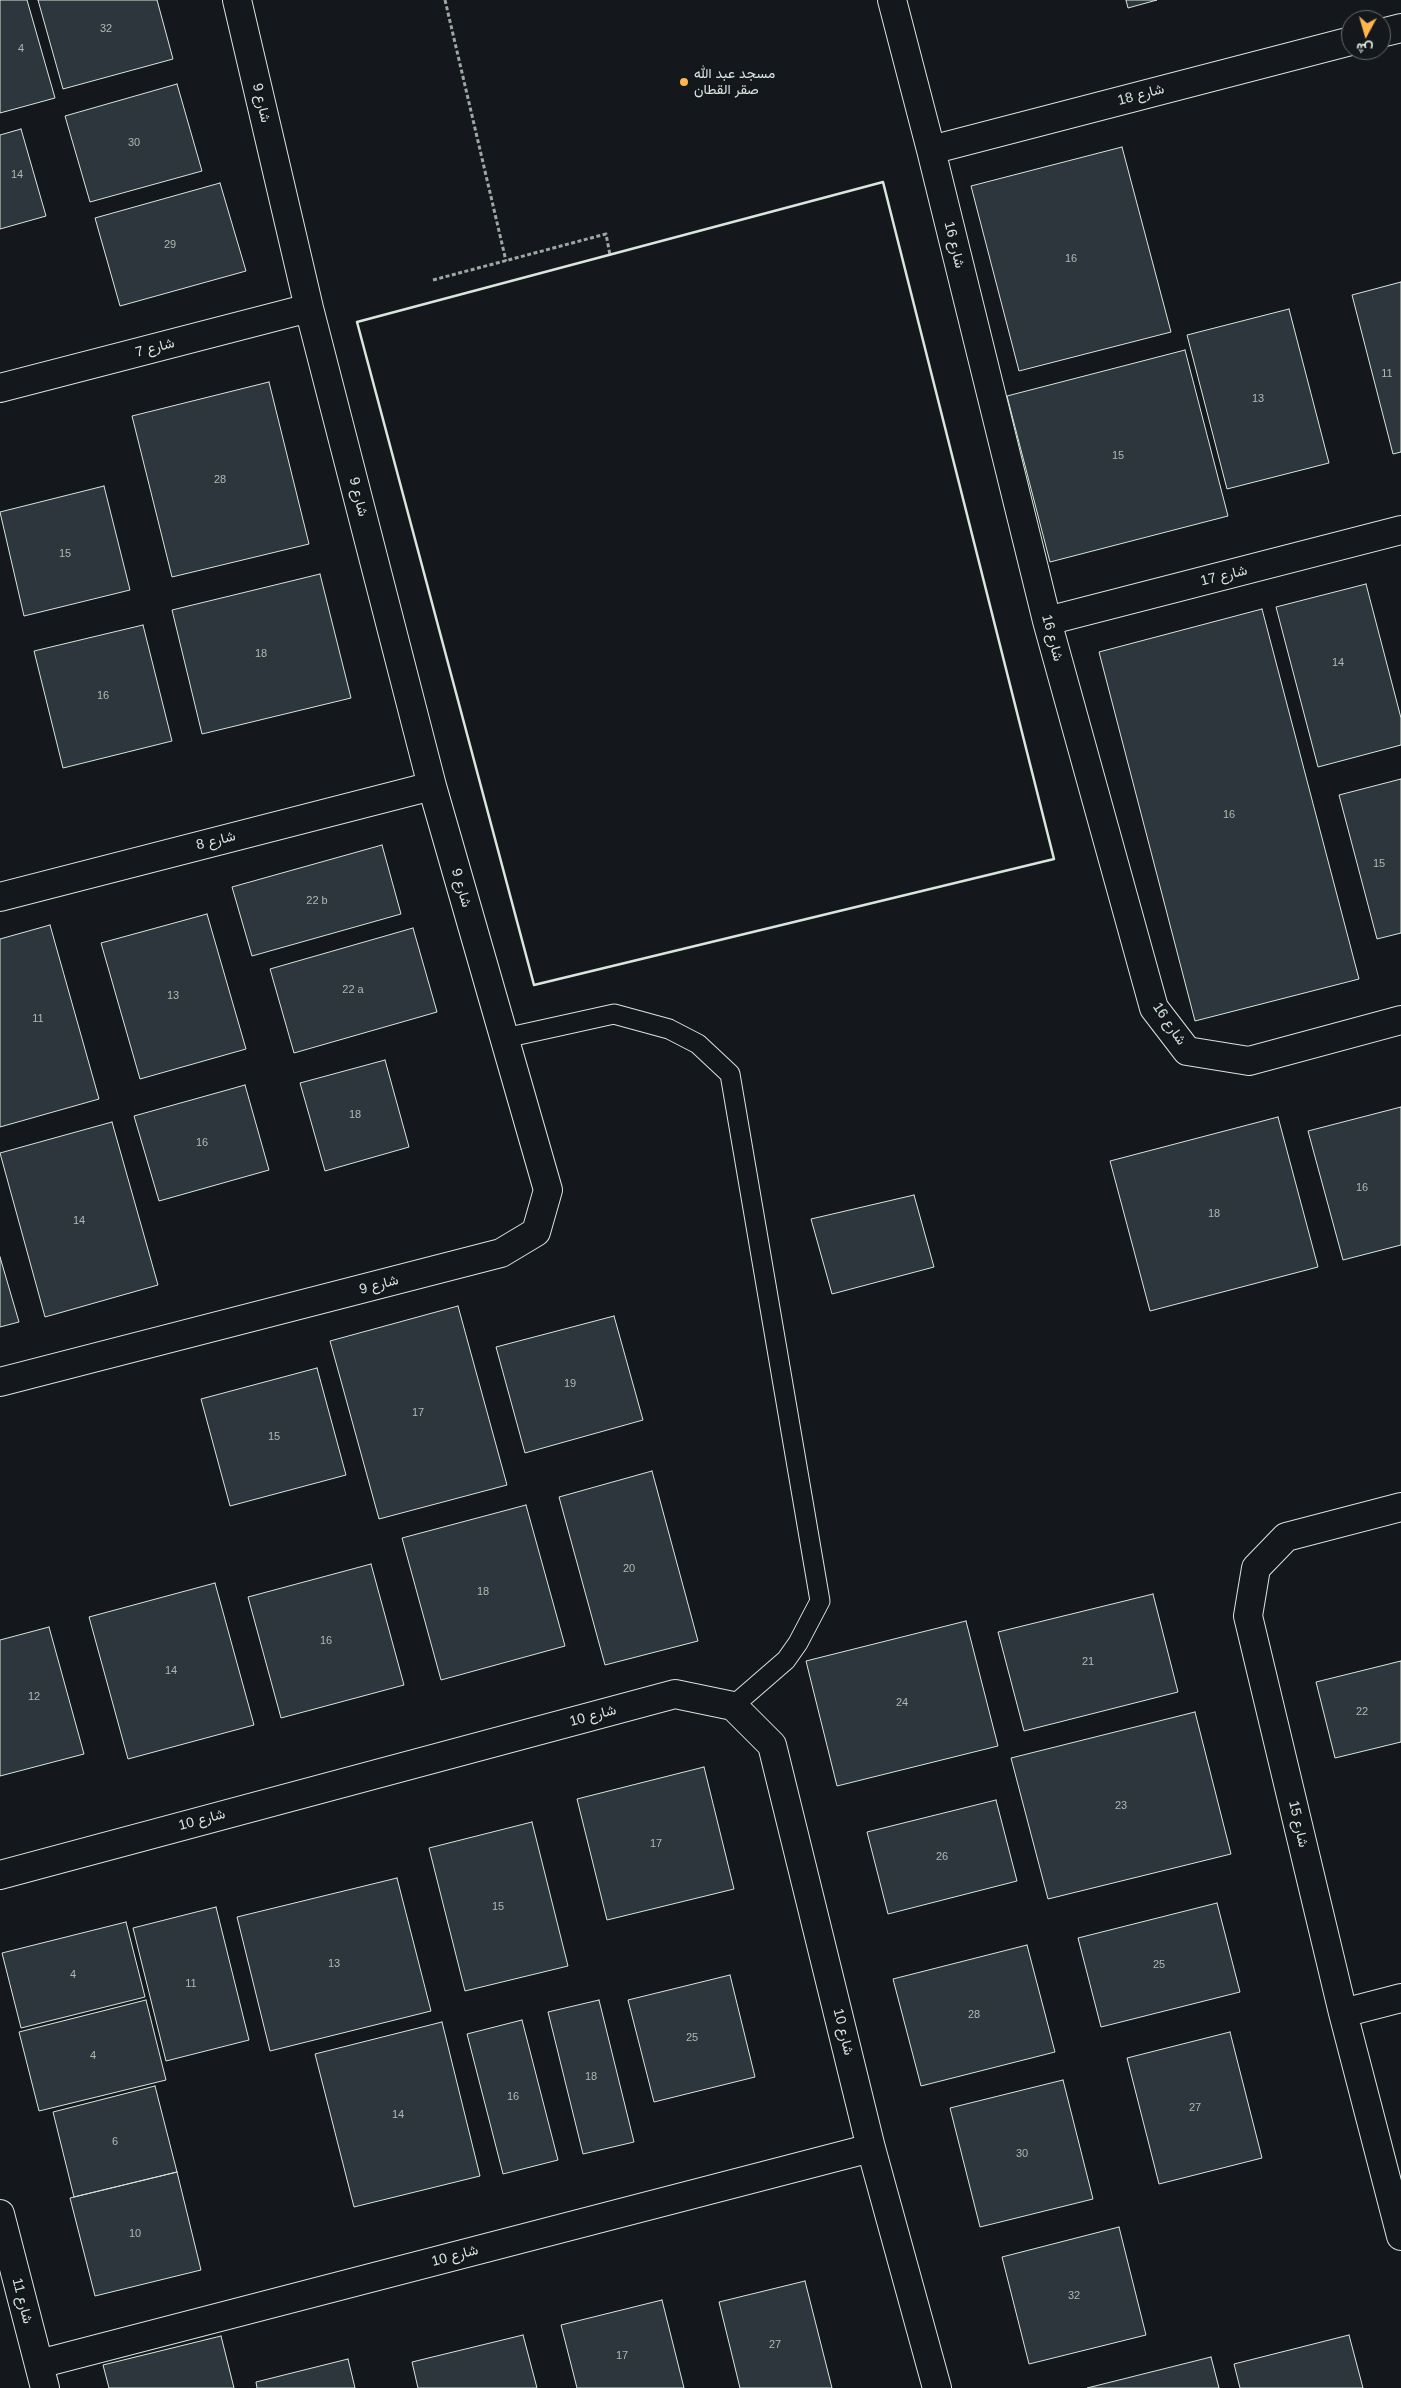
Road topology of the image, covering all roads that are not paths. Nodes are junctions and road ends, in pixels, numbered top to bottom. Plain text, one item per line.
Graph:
1 (237, 0) edge
2 (892, 0) edge
3 (1341, 44) edge
4 (931, 150) junction
5 (309, 308) junction
6 (0, 388) edge
7 (1401, 530) edge
8 (1047, 621) junction
9 (432, 786) junction
10 (0, 896) edge
11 (1401, 1020) edge
12 (505, 1038) junction
13 (0, 1382) edge
14 (1401, 1507) edge
15 (733, 1706) junction
16 (0, 1875) edge
17 (1401, 1998) edge
18 (1343, 2013) junction
19 (871, 2148) junction
20 (0, 2214) edge
21 (1401, 2236) edge
22 (42, 2376) edge
23 (937, 2388) edge

1 - 5 street, شارع 9
2 - 4 street, شارع 16
3 - 4 street, شارع 18
4 - 8 street, شارع 16
5 - 6 street, شارع 7
5 - 9 street, شارع 9
7 - 8 street, شارع 17
8 - 11 street, شارع 16
9 - 10 street, شارع 8
9 - 12 street, شارع 9
12 - 13 street, شارع 9
12 - 15 lane
14 - 18 street, شارع 15
15 - 16 street, شارع 10
15 - 19 street, شارع 10
17 - 18 street
18 - 21 street, شارع 15
19 - 22 street, شارع 10
19 - 23 street, شارع 10
20 - 22 street, شارع 11

